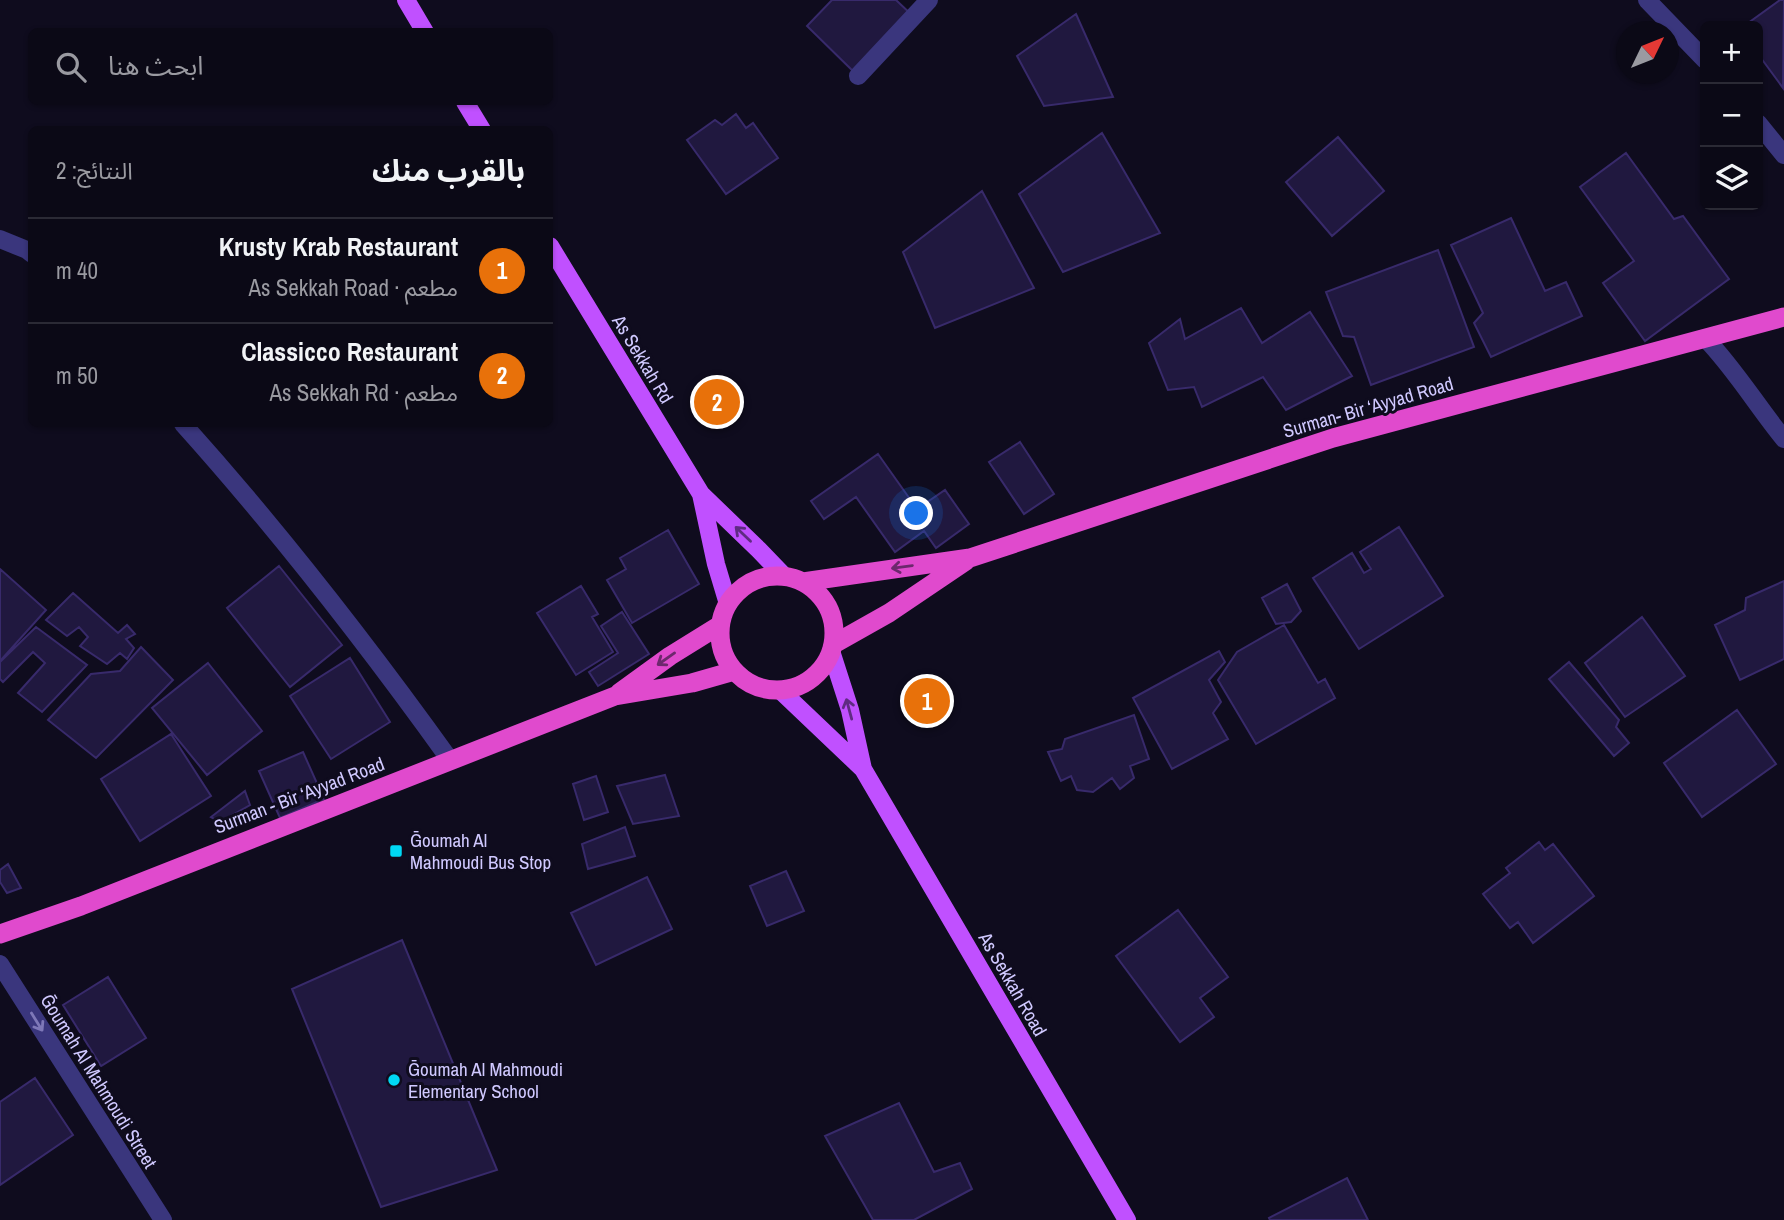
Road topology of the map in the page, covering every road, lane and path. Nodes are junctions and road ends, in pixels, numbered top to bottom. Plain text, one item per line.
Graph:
1 (407, 0) edge
2 (929, 0) edge
3 (1647, 0) edge
4 (423, 28) edge
5 (1700, 55) edge
6 (858, 76) dead end
7 (467, 105) edge
8 (480, 126) edge
9 (1763, 129) edge
10 (1784, 155) edge
11 (0, 239) edge
12 (28, 251) edge
13 (553, 251) edge
14 (1784, 317) edge
15 (1705, 338) junction
16 (186, 427) edge
17 (1784, 439) edge
18 (701, 494) junction
19 (970, 558) junction
20 (784, 576) junction
21 (803, 582) junction
22 (728, 604) junction
23 (720, 625) junction
24 (833, 648) junction
25 (734, 671) junction
26 (781, 691) junction
27 (615, 696) junction
28 (450, 760) junction
29 (863, 769) junction
30 (0, 934) edge
31 (0, 964) edge
32 (163, 1220) edge
33 (1127, 1220) edge

1 - 4 main road
2 - 6 street
3 - 5 street
7 - 8 main road
9 - 10 street
11 - 12 street
13 - 18 main road, As Sekkah Rd
14 - 15 highway, Surman- Bir ‘Ayyad Road
15 - 17 street
15 - 19 highway, Surman- Bir ‘Ayyad Road
16 - 28 street
20 -> 18 main road
18 - 22 main road
19 -> 21 highway
19 - 24 highway
20 - 21 highway
20 - 22 highway
21 - 24 highway
22 - 23 highway
23 - 25 highway
23 -> 27 highway
24 - 26 highway
29 -> 24 main road, As Sekkah Road
25 - 26 highway
25 - 27 highway
26 - 29 main road, As Sekkah Road
27 - 28 highway, Surman - Bir ‘Ayyad Road
28 - 30 highway, Surman - Bir ‘Ayyad Road
29 - 33 main road, As Sekkah Road
31 -> 32 street, Ḡoumah Al Mahmoudi Street

